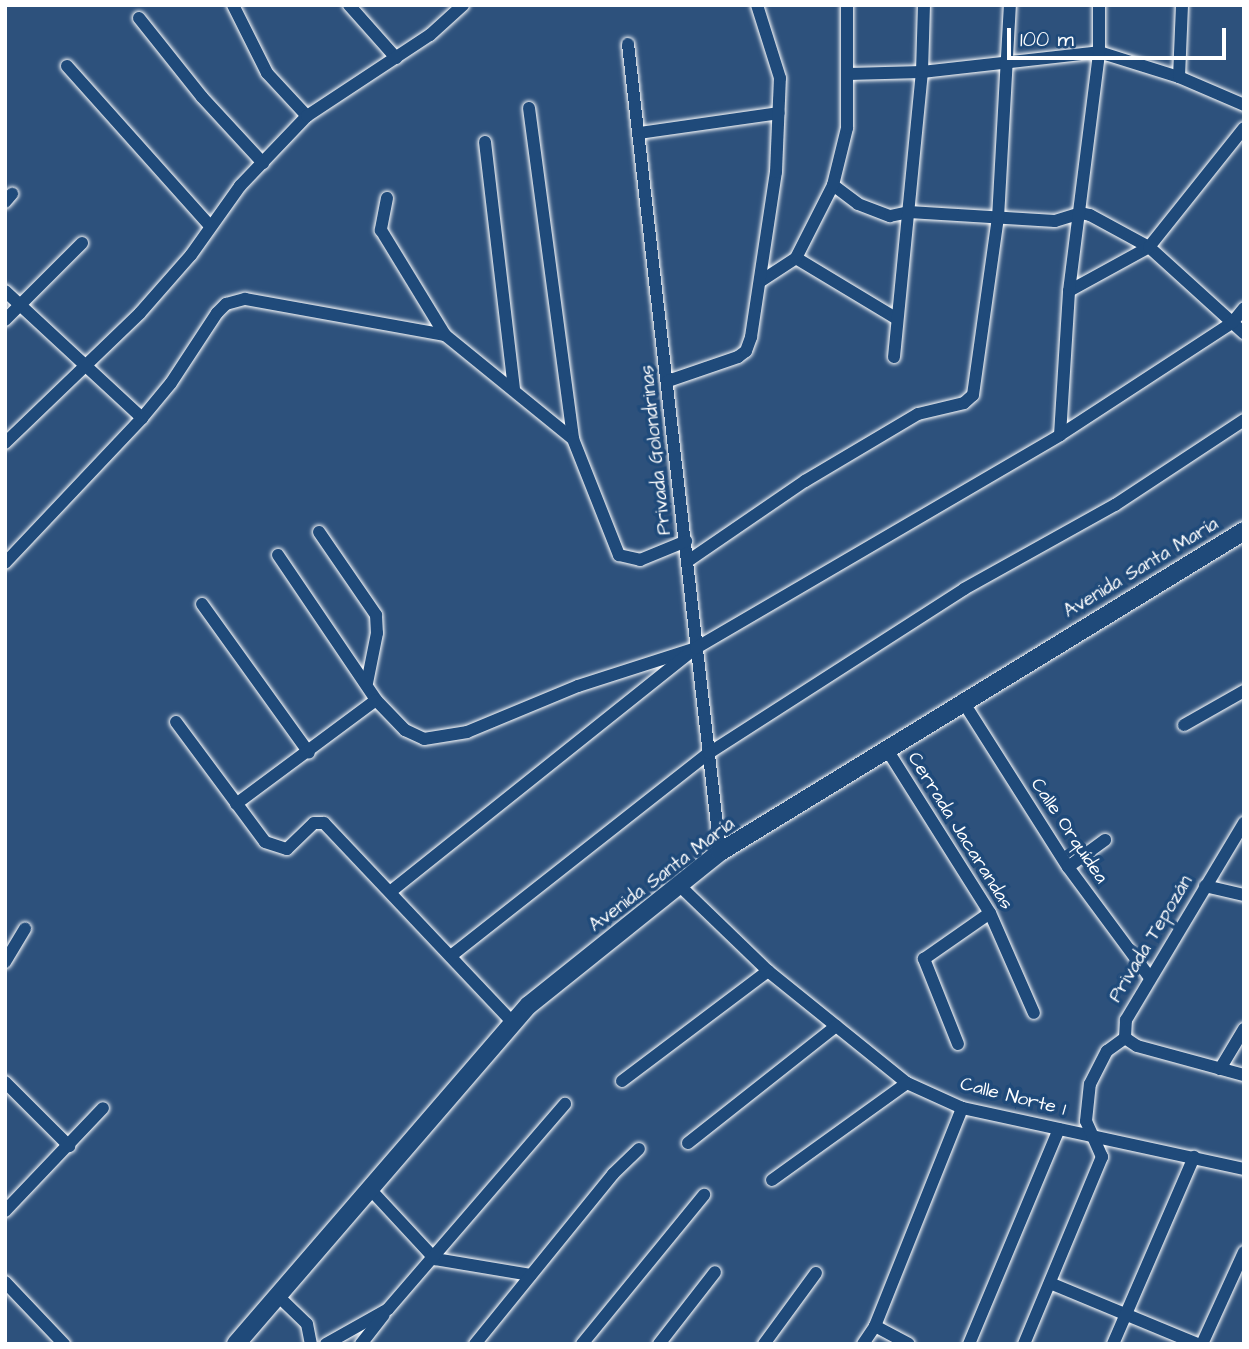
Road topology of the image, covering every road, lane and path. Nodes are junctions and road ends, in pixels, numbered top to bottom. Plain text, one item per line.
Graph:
1 (233, 5) edge
2 (349, 5) edge
3 (463, 5) edge
4 (757, 5) edge
5 (847, 5) edge
6 (924, 5) edge
7 (1010, 5) edge
8 (1100, 5) edge
9 (1182, 5) edge
10 (139, 18) dead end
11 (628, 44) dead end
12 (1099, 52) junction
13 (396, 58) junction
14 (1008, 65) junction
15 (66, 66) dead end
16 (922, 72) junction
17 (848, 74) junction
18 (1179, 77) junction
19 (1244, 105) edge
20 (529, 108) dead end
21 (779, 113) junction
22 (307, 116) junction
23 (1244, 128) edge
24 (639, 133) junction
25 (485, 142) dead end
26 (263, 163) junction
27 (833, 185) junction
28 (387, 198) dead end
29 (909, 212) junction
30 (1080, 213) junction
31 (998, 218) junction
32 (210, 226) junction
33 (82, 243) dead end
34 (1149, 247) junction
35 (796, 258) junction
36 (761, 281) junction
37 (5, 291) edge
38 (1069, 291) junction
39 (20, 305) junction
40 (1244, 308) edge
41 (897, 318) junction
42 (5, 320) edge
43 (1232, 323) junction
44 (1244, 333) edge
45 (444, 335) junction
46 (894, 357) dead end
47 (86, 365) junction
48 (668, 381) junction
49 (514, 388) junction
50 (142, 418) junction
51 (1244, 419) edge
52 (1059, 435) junction
53 (573, 439) junction
54 (5, 443) edge
55 (319, 531) dead end
56 (1244, 531) edge
57 (686, 541) junction
58 (278, 555) dead end
59 (688, 561) junction
60 (5, 563) edge
61 (202, 604) dead end
62 (696, 649) junction
63 (367, 683) junction
64 (1244, 691) edge
65 (376, 700) junction
66 (962, 700) junction
67 (176, 722) dead end
68 (1184, 725) dead end
69 (886, 748) junction
70 (309, 753) junction
71 (709, 753) junction
72 (236, 804) junction
73 (1244, 822) edge
74 (1104, 840) dead end
75 (720, 852) junction
76 (1068, 867) junction
77 (679, 885) junction
78 (1205, 886) junction
79 (390, 892) junction
80 (1244, 895) edge
81 (990, 913) junction
82 (25, 929) dead end
83 (452, 956) junction
84 (5, 962) edge
85 (768, 971) junction
86 (1150, 978) junction
87 (1034, 1013) dead end
88 (512, 1022) junction
89 (836, 1026) junction
90 (1244, 1029) edge
91 (1125, 1038) junction
92 (958, 1044) dead end
93 (1220, 1069) junction
94 (1244, 1075) edge
95 (622, 1080) dead end
96 (5, 1082) edge
97 (907, 1083) junction
98 (565, 1104) dead end
99 (103, 1108) dead end
100 (962, 1108) junction
101 (1059, 1129) junction
102 (1095, 1137) junction
103 (688, 1143) dead end
104 (69, 1146) junction
105 (639, 1149) dead end
106 (1194, 1157) junction
107 (1244, 1169) edge
108 (772, 1180) dead end
109 (370, 1189) junction
110 (704, 1195) dead end
111 (5, 1210) edge
112 (1244, 1252) edge
113 (435, 1259) junction
114 (715, 1272) dead end
115 (816, 1273) dead end
116 (531, 1275) junction
117 (5, 1282) edge
118 (1050, 1283) junction
119 (278, 1296) junction
120 (388, 1309) junction
121 (1126, 1314) junction
122 (875, 1326) junction
123 (64, 1344) edge
124 (236, 1344) edge
125 (311, 1344) edge
126 (326, 1344) edge
127 (361, 1344) edge
128 (475, 1344) edge
129 (582, 1344) edge
130 (659, 1344) edge
131 (764, 1344) edge
132 (863, 1344) edge
133 (909, 1344) edge
134 (969, 1344) edge
135 (1024, 1344) edge
136 (1113, 1344) edge
137 (1200, 1344) edge

1 - 22 street
2 - 13 street
3 - 13 street
4 - 21 street
5 - 17 street
6 - 16 street
7 - 14 street
8 - 12 street
9 - 18 street
10 - 26 street
11 - 24 street, Privada Golondrinas
12 - 14 street
12 - 18 street
12 - 30 street
13 - 22 street
14 - 16 street
14 - 31 street
15 - 32 street
16 - 17 street
16 - 29 street
17 - 27 street
18 - 19 street
20 - 53 street
21 - 24 street
21 - 36 street
22 - 26 street
23 - 34 street
24 - 48 street, Privada Golondrinas
25 - 49 street
26 - 32 street
27 - 29 street
27 - 35 street
28 - 45 street
29 - 31 street
29 - 41 street
30 - 31 street
30 - 34 street
30 - 38 street
31 - 59 street
32 - 47 street
33 - 39 street
34 - 38 street
34 - 43 street
35 - 36 street
35 - 41 street
36 - 48 street
37 - 39 street
38 - 52 street
39 - 42 street
39 - 47 street
40 - 43 street
41 - 46 street
43 - 44 street
43 - 52 street
45 - 49 street
45 - 50 street
47 - 50 street
47 - 54 street
48 - 57 street, Privada Golondrinas
49 - 53 street
50 - 60 street
51 - 71 street
52 - 62 street
53 - 57 street
55 - 63 street
56 - 66 main road, Avenida Santa María
57 - 59 street, Privada Golondrinas
58 - 63 street
59 - 62 street, Privada Golondrinas
61 - 70 street
62 - 65 street
62 - 71 street, Privada Golondrinas
62 - 79 street
63 - 65 street
64 - 68 street
65 - 70 street
66 - 69 main road, Avenida Santa María
66 - 76 street, Calle Orquídea
67 - 72 street
69 - 75 main road, Avenida Santa María
69 - 81 street, Cerrada Jacarandas
70 - 72 street
71 - 75 street, Privada Golondrinas
71 - 83 street
72 - 79 street
73 - 78 street, Privada Tepozán
74 - 76 street
75 - 77 main road, Avenida Santa María
76 - 86 street, Calle Orquídea
77 - 85 street, Calle Norte 1
77 - 88 main road, Avenida Santa María
78 - 80 street
78 - 86 street, Privada Tepozán
79 - 83 street
81 - 87 street, Cerrada Jacarandas
81 - 92 street
82 - 84 street
83 - 88 street
85 - 89 street, Calle Norte 1
85 - 95 street
86 - 91 street, Privada Tepozán
88 - 109 main road, Avenida Santa María
89 - 97 street, Calle Norte 1
89 - 103 street
90 - 93 street
91 - 93 street
91 - 102 street, Privada Tepozán
93 - 94 street
96 - 104 street
97 - 100 street, Calle Norte 1
97 - 108 street
98 - 113 street
99 - 104 street
100 - 101 street, Calle Norte 1
100 - 122 street
101 - 102 street, Calle Norte 1
101 - 134 street
102 - 106 street, Calle Norte 1
102 - 118 street, Privada Tepozán
104 - 111 street
105 - 116 street
106 - 107 street, Calle Norte 1
106 - 121 street
109 - 113 street
109 - 119 main road, Avenida Santa María
110 - 129 street
112 - 137 street
113 - 116 street
113 - 120 street
114 - 130 street
115 - 131 street
116 - 128 street
117 - 123 street
118 - 121 street
118 - 135 street, Privada Tepozán
119 - 124 main road, Avenida Santa María
119 - 125 street
120 - 126 street
120 - 127 street
121 - 136 street
121 - 137 street
122 - 132 street
122 - 133 street

